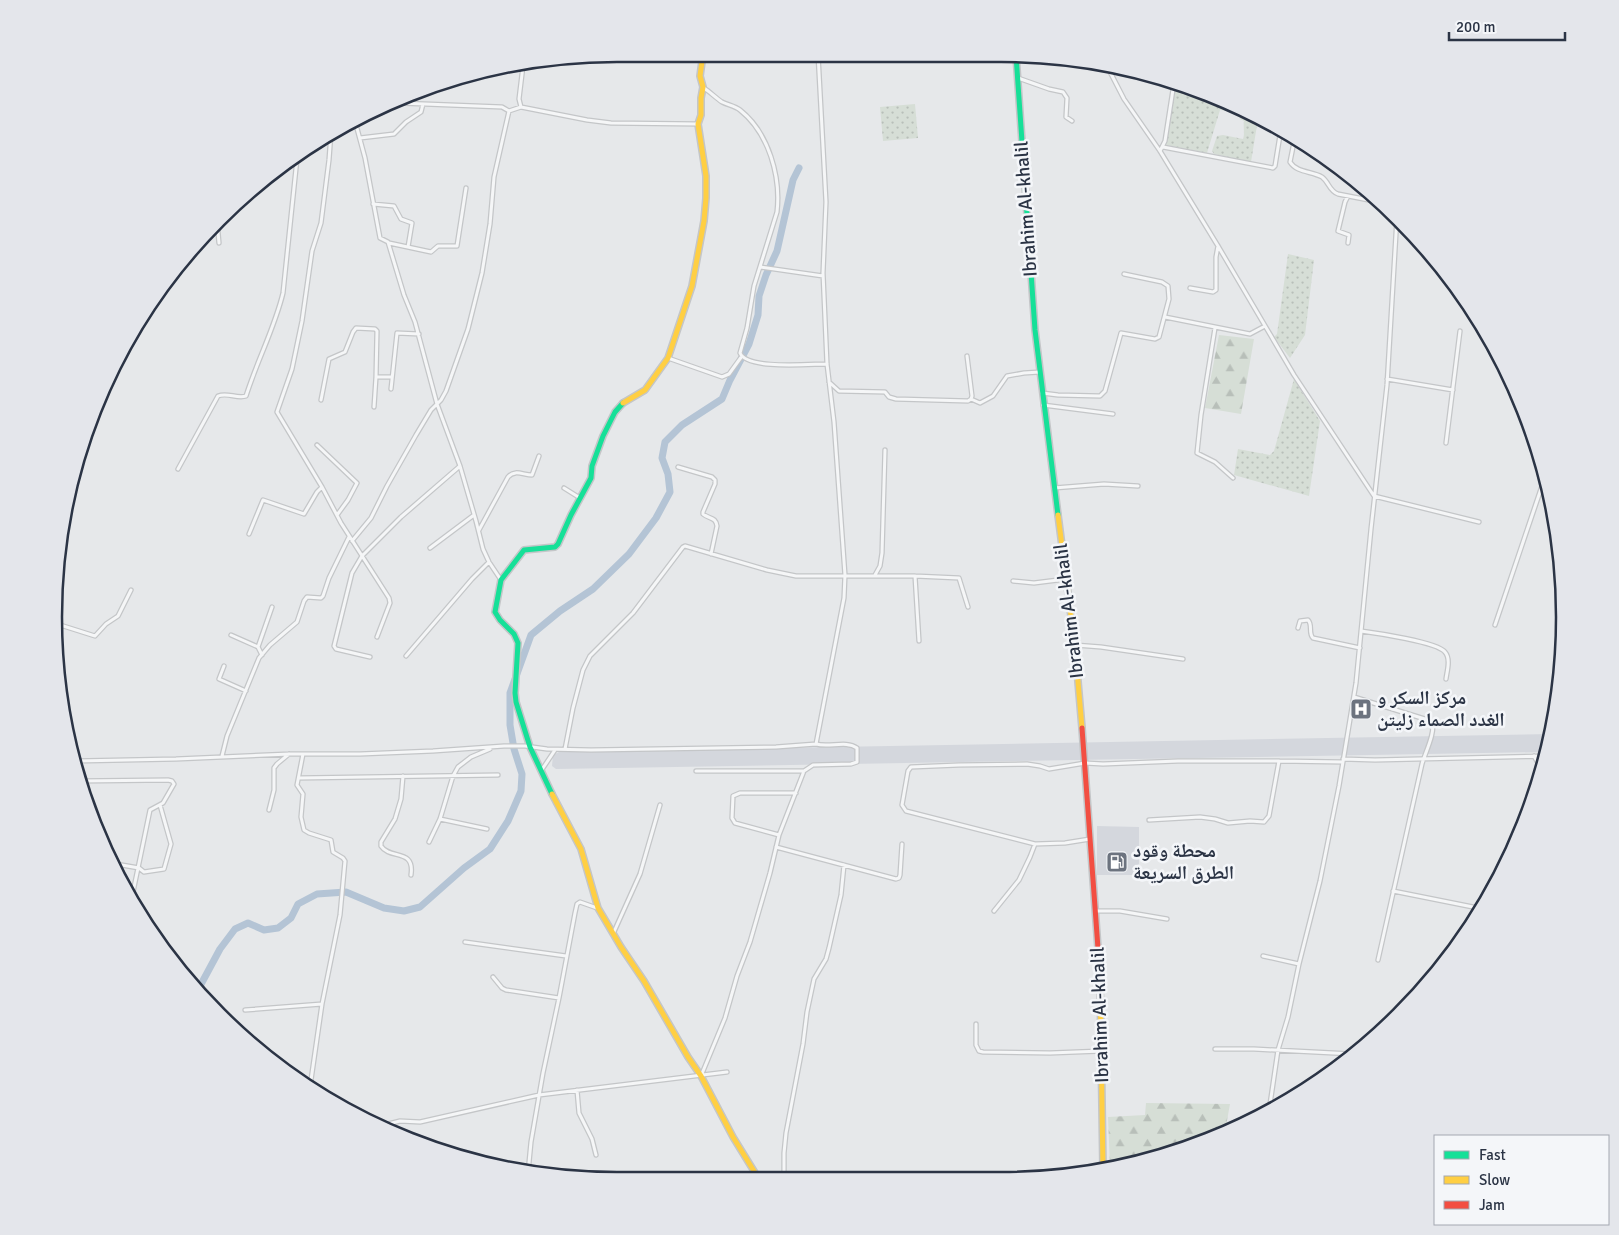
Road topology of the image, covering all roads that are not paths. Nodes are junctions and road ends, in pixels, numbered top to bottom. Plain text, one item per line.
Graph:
1 (702, 62) edge
2 (818, 62) edge
3 (1017, 63) edge
4 (523, 71) edge
5 (1111, 73) edge
6 (1018, 77) junction
7 (703, 87) junction
8 (1173, 90) edge
9 (409, 103) edge
10 (423, 104) junction
11 (521, 107) junction
12 (509, 111) junction
13 (1072, 121) dead end
14 (698, 124) junction
15 (356, 128) edge
16 (1280, 137) edge
17 (360, 138) junction
18 (331, 143) edge
19 (1293, 146) edge
20 (1163, 147) junction
21 (1160, 151) junction
22 (296, 165) edge
23 (466, 188) dead end
24 (1348, 196) junction
25 (1366, 200) edge
26 (373, 204) junction
27 (1396, 228) edge
28 (218, 233) edge
29 (388, 242) junction
30 (219, 243) dead end
31 (1348, 243) dead end
32 (1218, 246) junction
33 (408, 247) junction
34 (760, 267) junction
35 (1124, 274) dead end
36 (823, 276) junction
37 (1190, 288) dead end
38 (1165, 317) junction
39 (1264, 326) junction
40 (1215, 328) junction
41 (1460, 331) dead end
42 (419, 334) junction
43 (742, 356) junction
44 (967, 356) dead end
45 (668, 358) junction
46 (827, 364) junction
47 (1040, 372) junction
48 (376, 377) junction
49 (392, 377) junction
50 (1387, 379) junction
51 (829, 382) junction
52 (391, 389) dead end
53 (1453, 390) junction
54 (1042, 393) junction
55 (971, 399) junction
56 (321, 400) dead end
57 (437, 404) junction
58 (1043, 405) junction
59 (374, 407) dead end
60 (1113, 414) dead end
61 (1446, 443) dead end
62 (317, 444) dead end
63 (885, 450) dead end
64 (539, 456) dead end
65 (460, 466) junction
66 (678, 467) dead end
67 (178, 469) dead end
68 (1233, 478) dead end
69 (1138, 486) dead end
70 (322, 488) junction
71 (564, 488) dead end
72 (1054, 488) junction
73 (1541, 488) edge
74 (1374, 496) junction
75 (581, 498) junction
76 (337, 515) junction
77 (474, 515) junction
78 (1479, 522) dead end
79 (479, 531) junction
80 (249, 534) dead end
81 (349, 536) junction
82 (352, 541) junction
83 (430, 548) dead end
84 (711, 554) junction
85 (362, 556) junction
86 (489, 562) junction
87 (845, 575) junction
88 (874, 576) junction
89 (915, 576) junction
90 (1066, 579) junction
91 (501, 580) junction
92 (1013, 581) dead end
93 (131, 590) dead end
94 (272, 607) dead end
95 (968, 607) dead end
96 (1495, 625) dead end
97 (62, 626) edge
98 (1298, 628) dead end
99 (1362, 631) junction
100 (231, 635) dead end
101 (377, 637) dead end
102 (919, 641) dead end
103 (1074, 645) junction
104 (258, 647) junction
105 (1360, 648) junction
106 (262, 655) junction
107 (406, 656) dead end
108 (370, 657) dead end
109 (1183, 659) dead end
110 (224, 666) dead end
111 (1446, 679) dead end
112 (246, 691) junction
113 (1354, 697) junction
114 (816, 744) junction
115 (493, 747) junction
116 (530, 747) junction
117 (556, 749) junction
118 (565, 749) junction
119 (290, 754) junction
120 (303, 754) junction
121 (222, 756) junction
122 (1534, 756) junction
123 (1539, 756) edge
124 (1423, 758) junction
125 (81, 761) edge
126 (1279, 761) junction
127 (1343, 761) junction
128 (1538, 762) edge
129 (1085, 763) junction
130 (541, 771) junction
131 (696, 771) dead end
132 (804, 771) junction
133 (498, 775) dead end
134 (403, 776) junction
135 (452, 776) junction
136 (298, 778) junction
137 (87, 781) edge
138 (796, 793) junction
139 (160, 805) junction
140 (660, 805) dead end
141 (269, 810) dead end
142 (440, 819) junction
143 (1149, 820) dead end
144 (487, 829) dead end
145 (779, 834) junction
146 (1090, 839) junction
147 (429, 842) dead end
148 (902, 844) dead end
149 (1035, 844) junction
150 (776, 847) junction
151 (121, 865) edge
152 (844, 865) junction
153 (139, 868) junction
154 (411, 875) dead end
155 (134, 889) edge
156 (1393, 891) junction
157 (1475, 907) edge
158 (598, 908) junction
159 (994, 911) dead end
160 (1095, 911) junction
161 (1167, 919) dead end
162 (613, 934) junction
163 (465, 942) dead end
164 (566, 956) junction
165 (1263, 956) dead end
166 (1378, 960) dead end
167 (1299, 964) junction
168 (493, 977) dead end
169 (559, 998) junction
170 (322, 1004) junction
171 (245, 1010) dead end
172 (976, 1024) dead end
173 (1215, 1049) dead end
174 (1278, 1050) junction
175 (1102, 1051) junction
176 (1344, 1054) edge
177 (727, 1072) dead end
178 (701, 1076) junction
179 (311, 1080) edge
180 (577, 1090) junction
181 (540, 1095) junction
182 (1270, 1103) edge
183 (391, 1124) edge
184 (596, 1155) dead end
185 (1103, 1163) edge
186 (529, 1165) edge
187 (755, 1172) edge
188 (784, 1172) edge

1 - 7 street
2 - 36 street
3 - 6 street, Ibrahim Al-khalil
4 - 11 street
5 - 21 street
6 - 13 street
6 - 47 street, Ibrahim Al-khalil
7 - 14 street
7 - 34 street
8 - 20 street
9 - 10 street
10 - 12 street
10 - 17 street
11 - 12 street
11 - 14 street
12 - 57 street
14 - 45 street
15 - 17 street
16 - 20 street
17 - 26 street
18 - 70 street
19 - 24 street
20 - 21 street
21 - 32 street
22 - 67 street
23 - 33 street
24 - 25 street
24 - 31 street
26 - 29 street
26 - 33 street
27 - 50 street
28 - 30 street
29 - 33 street
29 - 42 street
32 - 37 street
32 - 39 street
34 - 36 street
34 - 43 street
35 - 38 street
36 - 46 street
38 - 40 street
38 - 54 street
39 - 40 street
39 - 74 street
40 - 68 street
41 - 53 street
42 - 49 street
42 - 57 street
43 - 45 street
43 - 46 street
44 - 55 street
45 - 75 street
46 - 51 street
47 - 54 street, Ibrahim Al-khalil
47 - 55 street
48 - 49 street
48 - 56 street
48 - 59 street
49 - 52 street
50 - 53 street
50 - 74 street
51 - 55 street
51 - 87 street
53 - 61 street
54 - 58 street, Ibrahim Al-khalil
57 - 65 street
57 - 82 street
58 - 60 street
58 - 72 street, Ibrahim Al-khalil
62 - 76 street
63 - 88 street
64 - 79 street
65 - 77 street
65 - 85 street
66 - 84 street
69 - 72 street
70 - 76 street
70 - 80 street
71 - 75 street
72 - 90 street, Ibrahim Al-khalil
73 - 96 street
74 - 78 street
74 - 99 street
75 - 91 street
76 - 81 street
77 - 79 street
77 - 83 street
79 - 86 street
81 - 82 street
81 - 106 street
82 - 85 street
84 - 87 street
84 - 118 street
85 - 101 street
85 - 108 street
86 - 91 street
86 - 107 street
87 - 88 street
87 - 114 street
88 - 89 street
89 - 95 street
89 - 102 street
90 - 92 street
90 - 103 street, Ibrahim Al-khalil
91 - 116 street
93 - 97 street
94 - 104 street
98 - 105 street
99 - 105 street
99 - 111 street
100 - 104 street
103 - 109 street
103 - 129 street, Ibrahim Al-khalil
104 - 106 street
105 - 113 street
106 - 112 street
110 - 112 street
112 - 121 street
113 - 124 street
113 - 127 street
114 - 118 street
114 - 132 street
115 - 116 street
115 - 120 street
115 - 135 street
116 - 117 street
116 - 130 street
117 - 118 street
117 - 130 street
119 - 120 street
119 - 121 street
119 - 141 street
120 - 136 street
121 - 125 street
122 - 123 street
122 - 124 street
122 - 128 street
124 - 127 street
124 - 156 street
126 - 127 street
126 - 129 street
126 - 143 street
127 - 167 street
129 - 146 street, Ibrahim Al-khalil
129 - 149 street
130 - 158 street
131 - 132 street
132 - 138 street
133 - 135 street
134 - 135 street
134 - 136 street
134 - 154 street
135 - 142 street
136 - 170 street
137 - 139 street
138 - 145 street
138 - 145 street
139 - 153 street
139 - 153 street
140 - 162 street
142 - 144 street
142 - 147 street
145 - 150 street
146 - 149 street
146 - 160 street, Ibrahim Al-khalil
148 - 152 street
149 - 159 street
150 - 152 street
150 - 178 street
151 - 153 street
152 - 188 street
153 - 155 street
156 - 157 street
156 - 166 street
158 - 162 street
158 - 164 street
160 - 161 street
160 - 175 street, Ibrahim Al-khalil
162 - 178 street
163 - 164 street
164 - 169 street
165 - 167 street
167 - 174 street
168 - 169 street
169 - 181 street
170 - 171 street
170 - 179 street
172 - 175 street
173 - 174 street
174 - 176 street
174 - 182 street
175 - 185 street, Ibrahim Al-khalil
177 - 178 street
178 - 180 street
178 - 187 street
180 - 181 street
180 - 184 street
181 - 183 street
181 - 186 street

